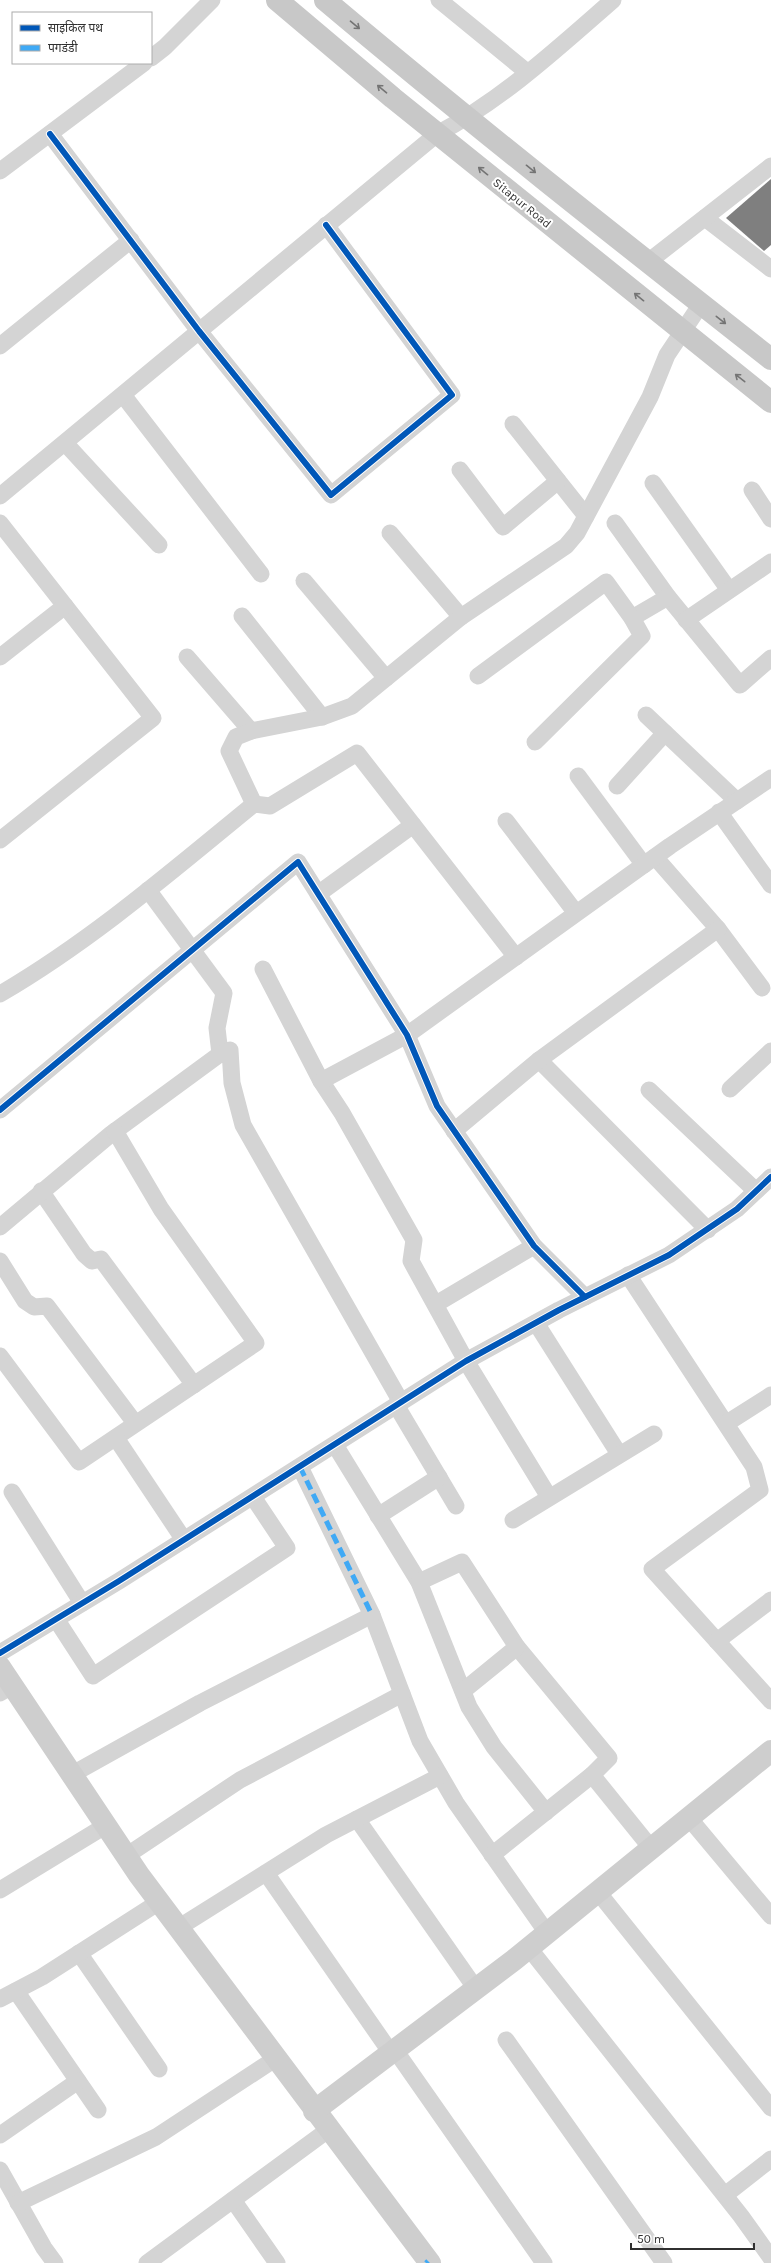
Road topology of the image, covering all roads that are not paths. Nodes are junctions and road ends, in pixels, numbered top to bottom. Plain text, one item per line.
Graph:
1 (212, 0) edge
2 (277, 0) edge
3 (325, 0) edge
4 (439, 0) edge
5 (613, 0) edge
6 (152, 57) edge
7 (143, 64) edge
8 (527, 72) junction
9 (468, 118) junction
10 (50, 134) junction
11 (437, 134) junction
12 (771, 166) edge
13 (0, 171) edge
14 (704, 218) junction
15 (326, 225) junction
16 (130, 240) junction
17 (648, 262) junction
18 (771, 269) edge
19 (701, 304) junction
20 (199, 331) junction
21 (681, 331) junction
22 (0, 346) edge
23 (771, 359) edge
24 (123, 395) junction
25 (771, 402) edge
26 (513, 424) dead end
27 (65, 443) junction
28 (460, 470) dead end
29 (558, 481) junction
30 (653, 483) dead end
31 (752, 490) dead end
32 (0, 496) edge
33 (586, 516) junction
34 (771, 519) edge
35 (615, 523) dead end
36 (2, 530) edge
37 (390, 533) dead end
38 (159, 545) dead end
39 (771, 562) edge
40 (261, 574) dead end
41 (304, 582) dead end
42 (729, 590) junction
43 (668, 597) junction
44 (65, 606) junction
45 (242, 616) dead end
46 (461, 617) junction
47 (632, 618) junction
48 (686, 620) junction
49 (0, 657) edge
50 (187, 657) dead end
51 (771, 658) edge
52 (478, 676) dead end
53 (386, 678) junction
54 (646, 715) dead end
55 (322, 716) junction
56 (251, 731) junction
57 (665, 733) junction
58 (535, 742) dead end
59 (578, 776) dead end
60 (771, 778) edge
61 (616, 786) dead end
62 (737, 801) junction
63 (254, 804) junction
64 (719, 812) junction
65 (506, 821) dead end
66 (413, 825) junction
67 (0, 840) edge
68 (649, 861) junction
69 (771, 885) edge
70 (148, 890) junction
71 (318, 894) junction
72 (576, 913) junction
73 (718, 929) junction
74 (193, 950) junction
75 (516, 956) junction
76 (263, 969) dead end
77 (762, 988) dead end
78 (0, 994) edge
79 (407, 1035) junction
80 (771, 1051) edge
81 (220, 1054) junction
82 (539, 1060) junction
83 (321, 1081) junction
84 (730, 1088) dead end
85 (649, 1090) dead end
86 (3, 1101) edge
87 (115, 1131) junction
88 (454, 1131) junction
89 (771, 1177) edge
90 (40, 1191) junction
91 (756, 1191) junction
92 (0, 1227) edge
93 (708, 1230) junction
94 (534, 1246) junction
95 (0, 1261) edge
96 (628, 1275) junction
97 (585, 1297) junction
98 (436, 1304) junction
99 (536, 1322) junction
100 (0, 1356) edge
101 (466, 1361) junction
102 (194, 1385) junction
103 (771, 1396) edge
104 (399, 1404) junction
105 (726, 1423) junction
106 (135, 1424) junction
107 (654, 1434) dead end
108 (116, 1438) junction
109 (335, 1445) junction
110 (619, 1454) junction
111 (300, 1467) junction
112 (439, 1477) junction
113 (12, 1492) dead end
114 (254, 1497) junction
115 (549, 1498) junction
116 (456, 1506) dead end
117 (378, 1516) junction
118 (513, 1520) dead end
119 (184, 1540) junction
120 (419, 1582) junction
121 (771, 1600) edge
122 (82, 1603) junction
123 (372, 1615) junction
124 (56, 1619) junction
125 (717, 1641) junction
126 (517, 1647) junction
127 (0, 1653) edge
128 (0, 1667) edge
129 (6, 1689) edge
130 (463, 1691) junction
131 (402, 1694) junction
132 (771, 1701) edge
133 (771, 1751) edge
134 (71, 1775) junction
135 (592, 1775) junction
136 (440, 1776) junction
137 (546, 1812) junction
138 (689, 1818) junction
139 (357, 1819) junction
140 (106, 1826) junction
141 (652, 1848) junction
142 (492, 1855) junction
143 (126, 1856) junction
144 (266, 1873) junction
145 (0, 1890) edge
146 (598, 1892) junction
147 (159, 1902) junction
148 (771, 1916) edge
149 (178, 1928) junction
150 (547, 1933) junction
151 (529, 1948) junction
152 (79, 1953) junction
153 (476, 1989) junction
154 (16, 1991) junction
155 (0, 1999) edge
156 (506, 2040) dead end
157 (393, 2052) junction
158 (275, 2059) junction
159 (160, 2069) dead end
160 (78, 2080) junction
161 (771, 2108) edge
162 (98, 2110) dead end
163 (314, 2111) junction
164 (328, 2130) junction
165 (0, 2135) edge
166 (771, 2159) edge
167 (0, 2170) edge
168 (724, 2195) junction
169 (233, 2200) junction
170 (18, 2203) junction
171 (771, 2258) edge
172 (428, 2262) edge
173 (55, 2263) edge
174 (147, 2263) edge
175 (277, 2263) edge
176 (544, 2263) edge
177 (664, 2263) edge

1 - 6 street
11 -> 2 main road, Sitapur Road
3 -> 9 main road
4 - 8 street
5 - 8 street
7 - 10 street
8 - 9 street
9 - 11 street
9 -> 17 main road
10 - 13 street
10 - 16 street
11 - 15 street
21 -> 11 main road, Sitapur Road
12 - 14 street
14 - 17 street
14 - 18 street
15 - 20 street
15 - 20 street
16 - 20 street
16 - 22 street
17 - 19 main road
19 - 21 street
19 -> 23 main road
20 - 24 street
25 -> 21 main road, Sitapur Road
21 - 33 street
24 - 27 street
24 - 40 street
26 - 29 street
27 - 32 street
27 - 38 street
28 - 29 street
29 - 33 street
30 - 42 street
31 - 34 street
33 - 46 street
35 - 43 street
36 - 44 street
37 - 46 street
39 - 42 street
41 - 53 street
42 - 48 street
43 - 47 street
43 - 48 street
44 - 49 street
44 - 67 street
45 - 55 street
46 - 53 street
47 - 52 street
47 - 58 street
48 - 51 street
50 - 56 street
53 - 55 street
54 - 57 street
55 - 56 street
56 - 63 street
57 - 61 street
57 - 62 street
59 - 68 street
60 - 62 street
62 - 64 street
63 - 66 street
63 - 70 street
64 - 68 street
64 - 69 street
65 - 72 street
66 - 71 street
66 - 75 street
68 - 72 street
68 - 73 street
70 - 74 street
70 - 78 street
71 - 74 street
71 - 79 street
72 - 75 street
73 - 77 street
73 - 82 street
74 - 81 street
74 - 86 street
75 - 79 street
76 - 83 street
79 - 83 street
79 - 88 street
80 - 84 street
81 - 87 street
81 - 104 street
82 - 88 street
82 - 93 street
83 - 98 street
85 - 91 street
87 - 90 street
87 - 102 street
88 - 94 street
89 - 91 street
90 - 92 street
90 - 102 street
91 - 93 street
93 - 96 street
94 - 97 street
94 - 98 street
95 - 106 street
96 - 97 street
96 - 105 street
97 - 99 street
98 - 101 street
99 - 101 street
99 - 110 street
100 - 108 street
101 - 104 street
101 - 115 street
102 - 106 street
103 - 105 street
104 - 109 street
104 - 112 street
105 - 125 street
106 - 108 street
107 - 110 street
108 - 119 street
109 - 111 street
109 - 117 street
110 - 115 street
111 - 114 street
111 - 123 street
112 - 116 street
112 - 117 street
113 - 122 street
114 - 119 street
114 - 124 street
115 - 118 street
117 - 120 street
119 - 122 street
120 - 126 street
120 - 130 street
121 - 125 street
122 - 124 street
123 - 131 street
123 - 134 street
124 - 127 street
125 - 132 street
126 - 130 street
126 - 135 street
128 - 129 street
129 - 134 street
130 - 137 street
131 - 136 street
131 - 143 street
133 - 138 street
134 - 140 street
135 - 137 street
135 - 141 street
136 - 139 street
136 - 142 street
137 - 142 street
138 - 141 street
138 - 148 street
139 - 144 street
139 - 153 street
140 - 143 street
140 - 145 street
141 - 146 street
142 - 150 street
143 - 147 street
144 - 149 street
144 - 157 street
146 - 150 street
146 - 161 street
147 - 149 street
147 - 152 street
149 - 158 street
150 - 151 street
151 - 153 street
151 - 168 street
152 - 154 street
152 - 159 street
153 - 157 street
154 - 155 street
154 - 160 street
156 - 177 street
157 - 163 street
157 - 176 street
158 - 163 street
158 - 170 street
160 - 162 street
160 - 165 street
163 - 164 street
164 - 169 street
164 - 172 street
166 - 168 street
167 - 170 street
168 - 171 street
169 - 174 street
169 - 175 street
170 - 173 street

